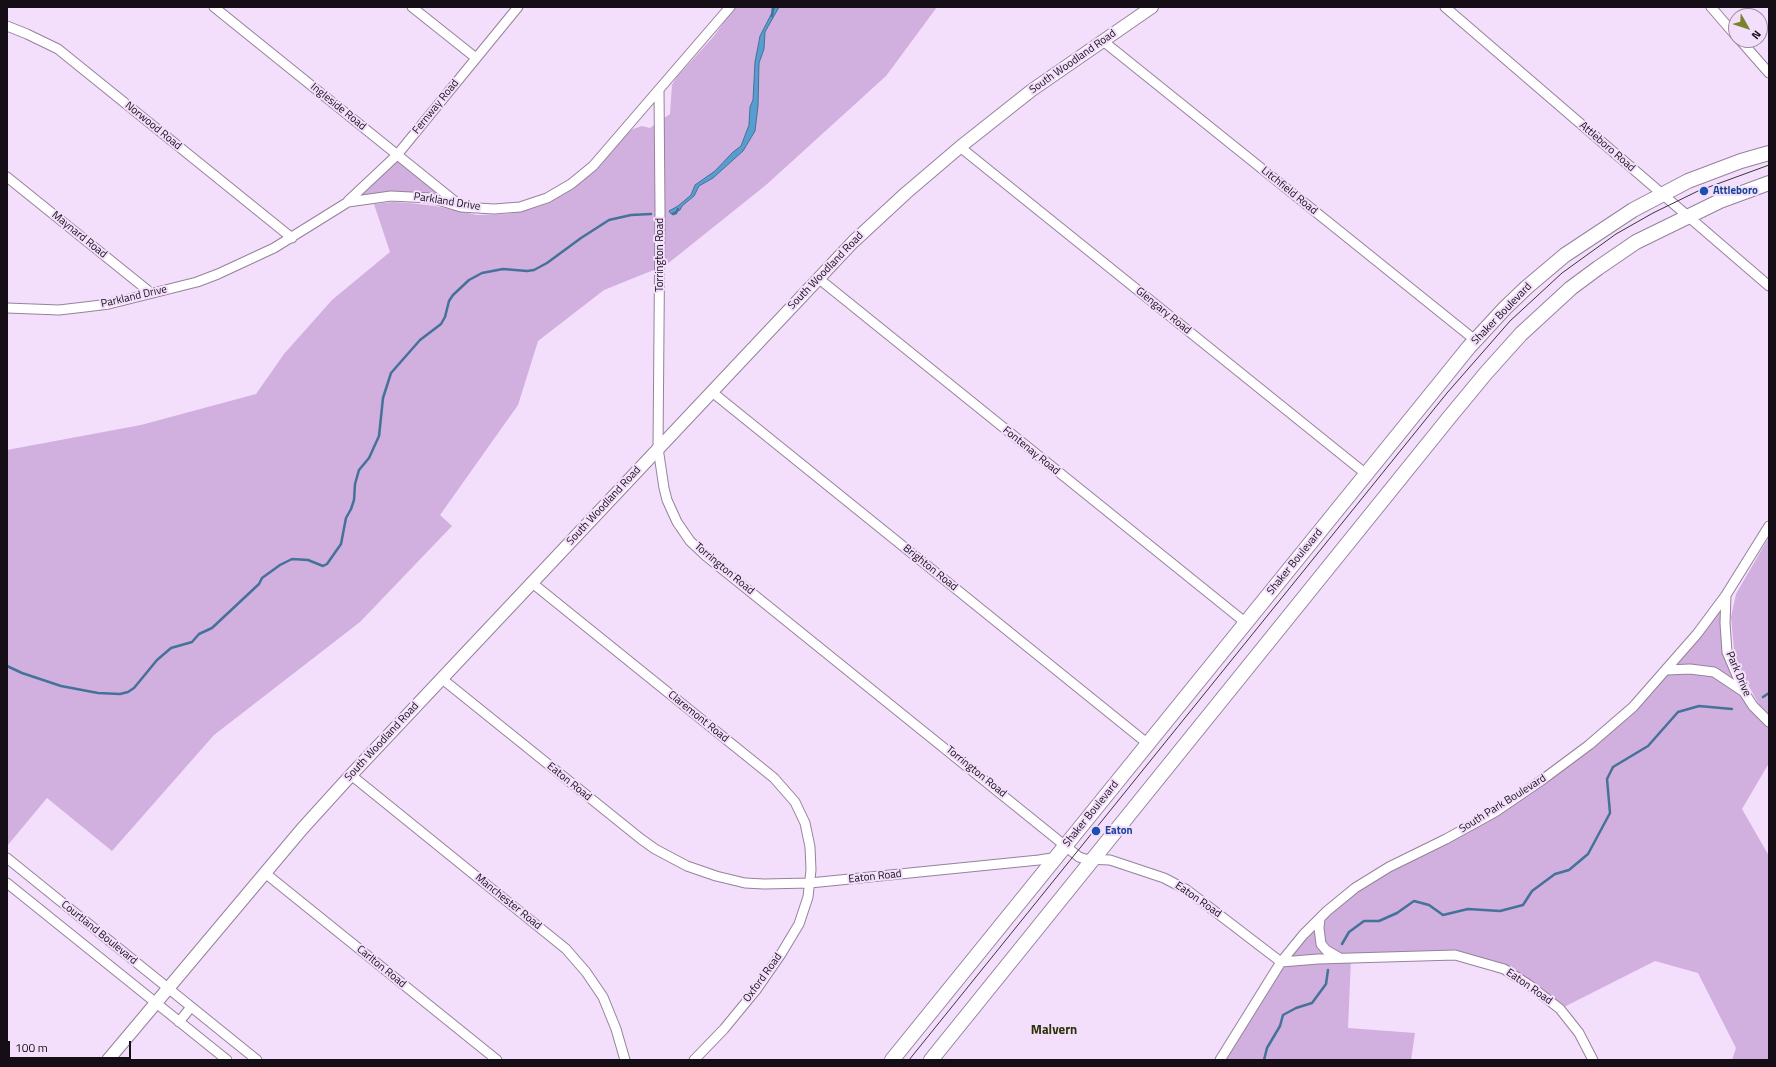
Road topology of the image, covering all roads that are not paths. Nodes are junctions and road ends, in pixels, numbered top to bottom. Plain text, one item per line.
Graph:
1 (214, 7) edge
2 (412, 7) edge
3 (518, 7) edge
4 (730, 7) edge
5 (1152, 7) edge
6 (1445, 7) edge
7 (1711, 7) edge
8 (7, 26) edge
9 (1728, 27) edge
10 (1103, 41) junction
11 (1747, 48) edge
12 (476, 58) junction
13 (1769, 73) edge
14 (659, 90) junction
15 (960, 147) junction
16 (1769, 153) edge
17 (397, 155) junction
18 (7, 176) edge
19 (1769, 183) edge
20 (1662, 194) junction
21 (348, 202) junction
22 (461, 207) junction
23 (1688, 216) junction
24 (292, 238) junction
25 (818, 278) junction
26 (1769, 286) edge
27 (151, 293) junction
28 (7, 308) edge
29 (1475, 340) junction
30 (712, 392) junction
31 (658, 448) junction
32 (1366, 474) junction
33 (1769, 526) edge
34 (531, 582) junction
35 (1726, 595) junction
36 (1246, 623) junction
37 (1667, 670) junction
38 (441, 678) junction
39 (1744, 692) junction
40 (1769, 722) edge
41 (1148, 744) junction
42 (351, 775) junction
43 (1070, 850) junction
44 (1056, 857) junction
45 (7, 858) edge
46 (1094, 859) junction
47 (266, 873) junction
48 (7, 883) edge
49 (810, 883) junction
50 (1320, 918) junction
51 (1341, 959) junction
52 (1281, 962) junction
53 (168, 988) junction
54 (156, 1003) junction
55 (191, 1007) junction
56 (179, 1022) junction
57 (108, 1060) edge
58 (227, 1060) edge
59 (257, 1060) edge
60 (497, 1060) edge
61 (625, 1060) edge
62 (694, 1060) edge
63 (892, 1060) edge
64 (931, 1060) edge
65 (1220, 1060) edge
66 (1593, 1060) edge

1 - 17 street, Ingleside Road
2 - 12 street
3 - 12 street, Fernway Road
4 - 14 street, Parkland Drive
5 - 10 street, South Woodland Road
6 - 20 street, Attleboro Road
7 - 9 street
8 - 24 street, Norwood Road
10 - 15 street, South Woodland Road
10 - 29 street, Litchfield Road
11 - 13 street
12 - 17 street, Fernway Road
14 - 22 street, Parkland Drive
14 - 31 street, Torrington Road
15 - 25 street, South Woodland Road
15 - 32 street, Glengary Road
16 - 20 main road, Shaker Boulevard
17 - 21 street, Fernway Road
17 - 22 street, Ingleside Road
18 - 27 street, Maynard Road
19 - 23 main road
20 - 23 street, Attleboro Road
20 - 29 main road, Shaker Boulevard
21 - 22 street, Parkland Drive
21 - 24 street, Parkland Drive
23 - 26 street, Attleboro Road
23 - 46 main road
24 - 27 street, Parkland Drive
25 - 30 street, South Woodland Road
25 - 36 street, Fontenay Road
27 - 28 street, Parkland Drive
29 - 32 main road, Shaker Boulevard
30 - 31 street, South Woodland Road
30 - 41 street, Brighton Road
31 - 34 street, South Woodland Road
31 - 43 street, Torrington Road
32 - 36 main road, Shaker Boulevard
33 - 35 street, South Park Boulevard
34 - 38 street, South Woodland Road
34 - 49 street, Claremont Road
35 - 37 street, South Park Boulevard
35 - 39 street, Park Drive
36 - 41 main road, Shaker Boulevard
37 - 39 street
37 - 50 street, South Park Boulevard
38 - 42 street, South Woodland Road
38 - 49 street, Eaton Road
39 - 40 street, Park Drive
41 - 43 main road, Shaker Boulevard
42 - 47 street, South Woodland Road
42 - 61 street, Manchester Road
43 - 44 main road, Shaker Boulevard
43 - 46 street, Eaton Road
44 - 49 street, Eaton Road
44 - 63 main road, Shaker Boulevard
45 - 53 street, Courtland Boulevard
46 - 52 street, Eaton Road
46 - 64 main road
47 - 53 street, South Woodland Road
47 - 60 street, Carlton Road
48 - 54 street, Courtland Boulevard
49 - 62 street, Oxford Road
50 - 51 street
50 - 52 street, South Park Boulevard
51 - 52 street, Eaton Road
51 - 66 street, Eaton Road
52 - 65 street, South Park Boulevard
53 - 54 street, South Woodland Road
53 - 55 street, Courtland Boulevard
54 - 56 street, Courtland Boulevard
54 - 57 street, South Woodland Road
55 - 56 street
55 - 59 street, Courtland Boulevard
56 - 58 street, Courtland Boulevard

